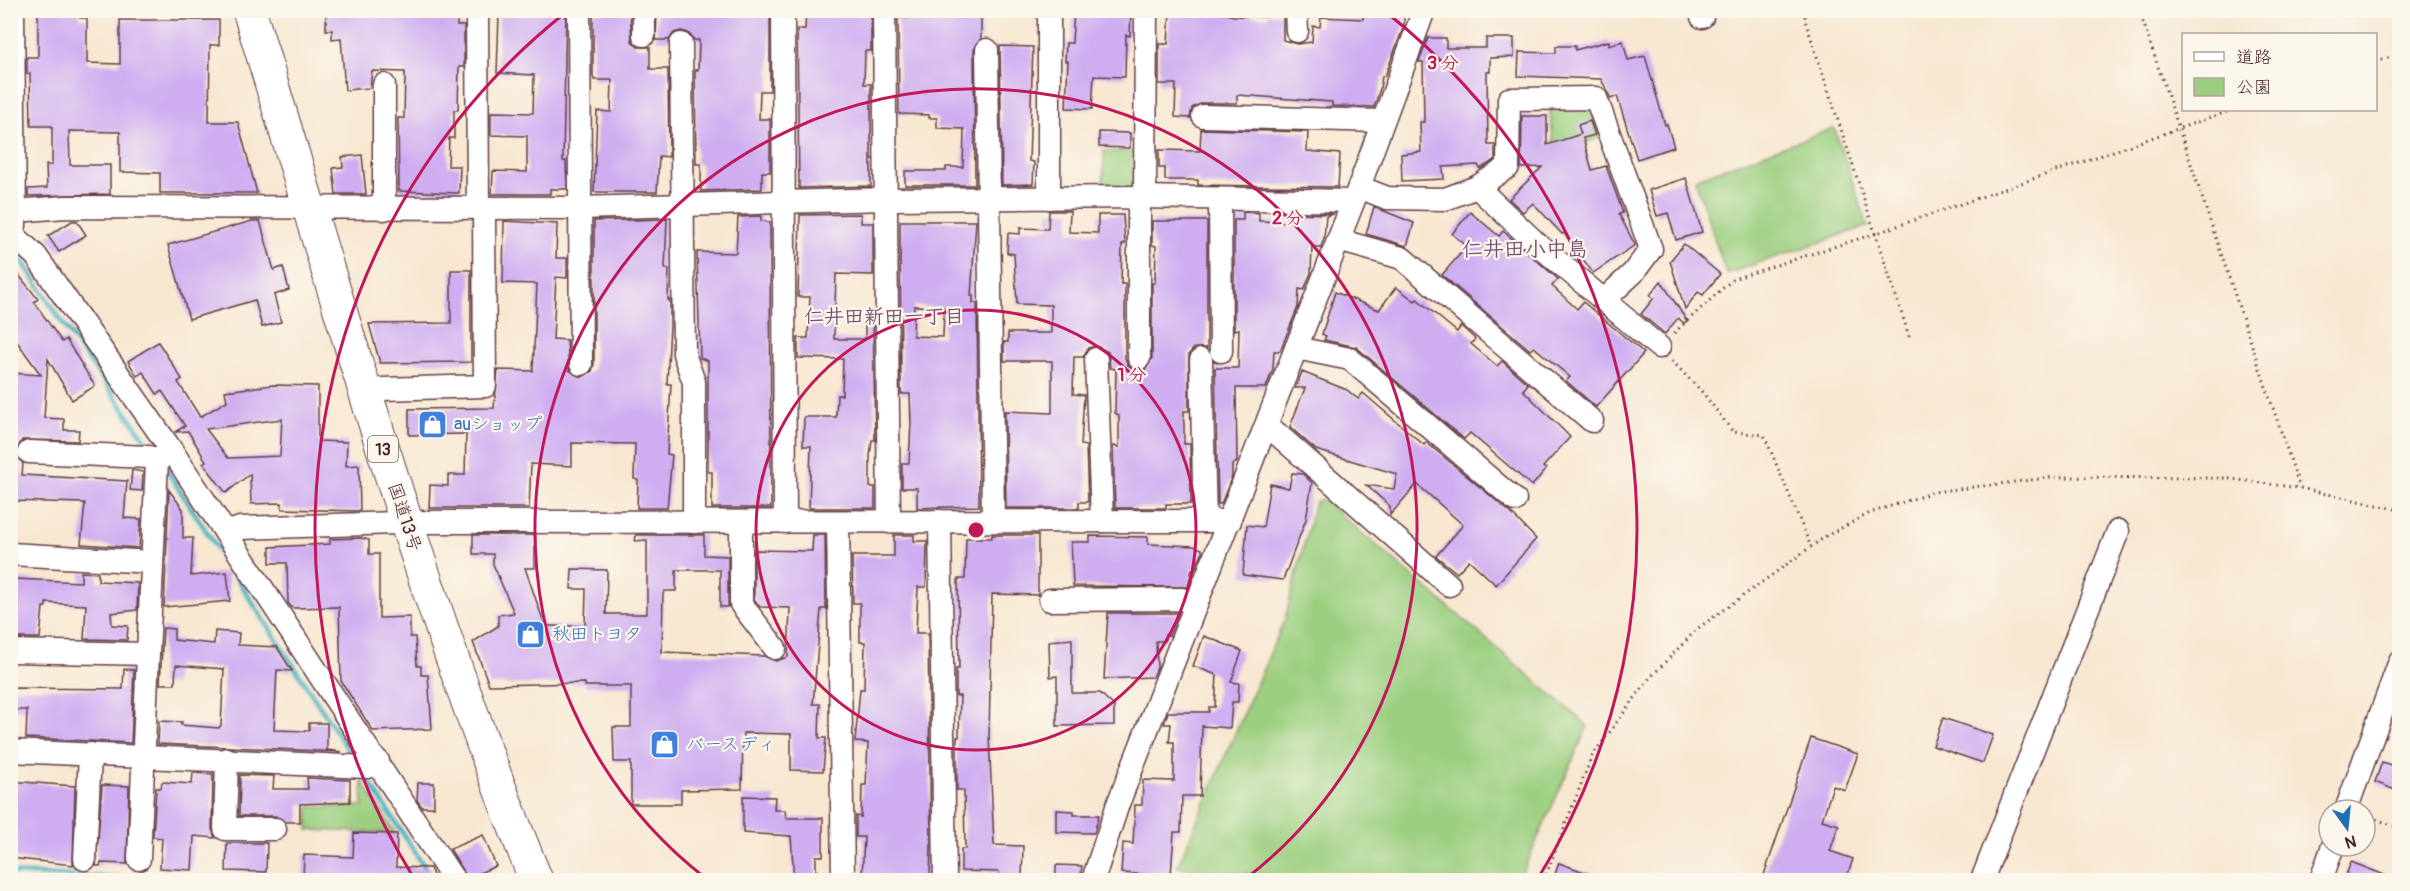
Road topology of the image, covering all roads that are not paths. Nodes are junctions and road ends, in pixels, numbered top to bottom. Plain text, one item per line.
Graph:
1 (13, 10) edge
2 (249, 10) edge
3 (477, 10) edge
4 (579, 10) edge
5 (644, 10) edge
6 (783, 10) edge
7 (884, 10) edge
8 (1049, 10) edge
9 (1146, 10) edge
10 (1424, 10) edge
11 (644, 35) dead end
12 (681, 44) dead end
13 (987, 50) dead end
14 (384, 85) dead end
15 (1203, 116) dead end
16 (1382, 121) junction
17 (1477, 187) junction
18 (1356, 194) junction
19 (1142, 197) junction
20 (1049, 198) junction
21 (1220, 199) junction
22 (886, 200) junction
23 (987, 200) junction
24 (785, 202) junction
25 (682, 204) junction
26 (481, 208) junction
27 (580, 208) junction
28 (384, 209) junction
29 (308, 210) junction
30 (13, 228) edge
31 (1338, 240) junction
32 (1604, 300) junction
33 (1659, 347) road end
34 (1296, 348) junction
35 (1140, 358) dead end
36 (1096, 359) dead end
37 (581, 364) dead end
38 (364, 393) junction
39 (1592, 421) dead end
40 (1267, 425) junction
41 (29, 452) dead end
42 (164, 456) junction
43 (1515, 500) dead end
44 (940, 521) junction
45 (993, 521) junction
46 (1102, 521) junction
47 (1205, 521) junction
48 (1230, 521) junction
49 (406, 522) junction
50 (694, 522) junction
51 (741, 522) junction
52 (785, 522) junction
53 (838, 522) junction
54 (890, 522) junction
55 (2118, 531) dead end
56 (226, 533) junction
57 (10, 554) edge
58 (152, 562) junction
59 (1449, 585) dead end
60 (1050, 600) dead end
61 (1197, 603) junction
62 (775, 648) dead end
63 (10, 651) edge
64 (148, 654) junction
65 (2400, 661) edge
66 (10, 751) edge
67 (90, 754) junction
68 (144, 756) junction
69 (227, 759) junction
70 (378, 761) junction
71 (2350, 798) edge
72 (275, 829) dead end
73 (2329, 858) edge
74 (85, 859) dead end
75 (139, 859) dead end
76 (454, 880) edge
77 (536, 880) edge
78 (843, 880) edge
79 (945, 880) edge
80 (1093, 880) edge
81 (1982, 880) edge
82 (2321, 880) edge

1 - 30 street
2 - 29 highway, 国道13号 / 13
3 - 26 street
4 - 27 street
5 - 11 street
6 - 24 street
7 - 22 street
8 - 20 street
9 - 19 street
10 - 16 street
12 - 25 street
13 - 23 street
14 - 28 street
15 - 16 street
16 - 18 street
17 - 18 street
17 - 32 street
17 - 32 street
18 - 21 street
18 - 31 street
19 - 20 street
19 - 21 street
19 - 35 street
20 - 23 street
21 - 47 street
22 - 23 street
22 - 24 street
22 - 54 street
23 - 45 street
24 - 25 street
24 - 52 street
25 - 27 street
25 - 50 street
26 - 27 street
26 - 28 street
26 - 38 street
27 - 37 street
28 - 29 street
29 - 30 street
29 - 38 highway, 国道13号 / 13
30 - 42 street
31 - 34 street
31 - 39 street
32 - 33 street
34 - 40 street
34 - 43 street
36 - 46 street
38 - 49 highway, 国道13号 / 13
40 - 48 street
40 - 59 street
41 - 42 street
42 - 56 street
42 - 58 street
44 - 45 street
44 - 54 street
44 - 79 street
45 - 46 street
46 - 47 street
47 - 48 street
48 - 61 street
49 - 50 street
49 - 56 street
49 - 77 highway, 国道13号 / 13
50 - 51 street
51 - 52 street
51 - 62 street
52 - 53 street
53 - 54 street
53 - 78 street
55 - 81 street
56 - 70 street
57 - 58 street
58 - 64 street
60 - 61 street
61 - 80 street
63 - 64 street
64 - 68 street
65 - 71 street
66 - 67 street
67 - 68 street
67 - 74 street
68 - 69 street
68 - 75 street
69 - 70 street
69 - 72 street
70 - 76 street
73 - 82 street

